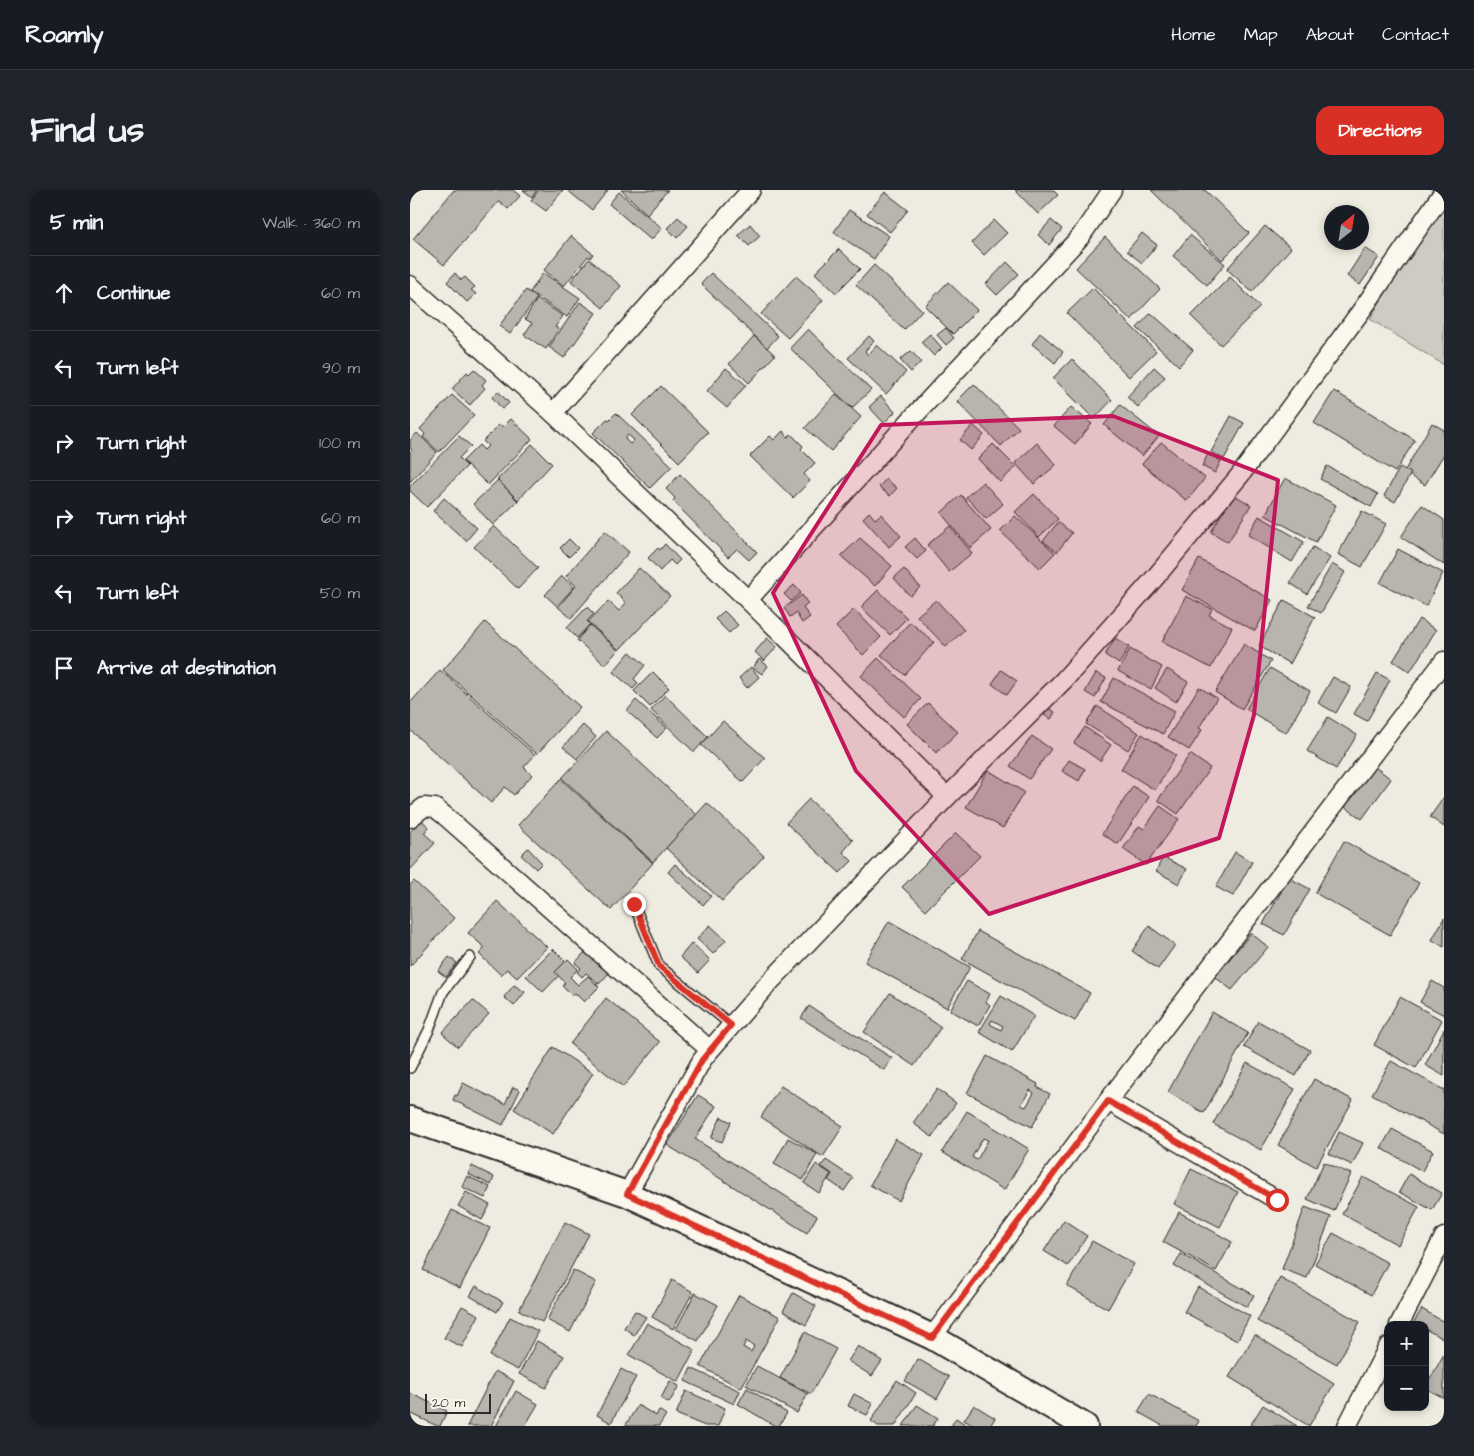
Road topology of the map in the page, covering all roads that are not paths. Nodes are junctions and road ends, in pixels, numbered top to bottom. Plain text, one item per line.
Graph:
1 (1112, 190) edge
2 (1444, 192) edge
3 (743, 193) edge
4 (410, 285) edge
5 (553, 413) junction
6 (748, 600) junction
7 (1444, 661) edge
8 (946, 797) junction
9 (410, 818) edge
10 (634, 904) dead end
11 (470, 957) dead end
12 (731, 1025) junction
13 (710, 1050) junction
14 (410, 1068) edge
15 (1108, 1101) junction
16 (410, 1119) edge
17 (627, 1194) junction
18 (1277, 1200) dead end
19 (1444, 1237) edge
20 (1401, 1321) edge
21 (932, 1338) junction
22 (1384, 1355) edge
23 (1085, 1426) edge
24 (1347, 1426) edge

1 - 6 street
2 - 8 street
3 - 5 street
4 - 5 street
5 - 6 street
6 - 8 street
7 - 15 street
8 - 12 street
9 - 13 street
10 - 12 lane
11 - 14 lane
12 - 13 street
13 - 17 street
15 - 18 street
15 - 21 street
16 - 17 street
17 - 21 street
19 - 20 street
21 - 23 street
22 - 24 street

